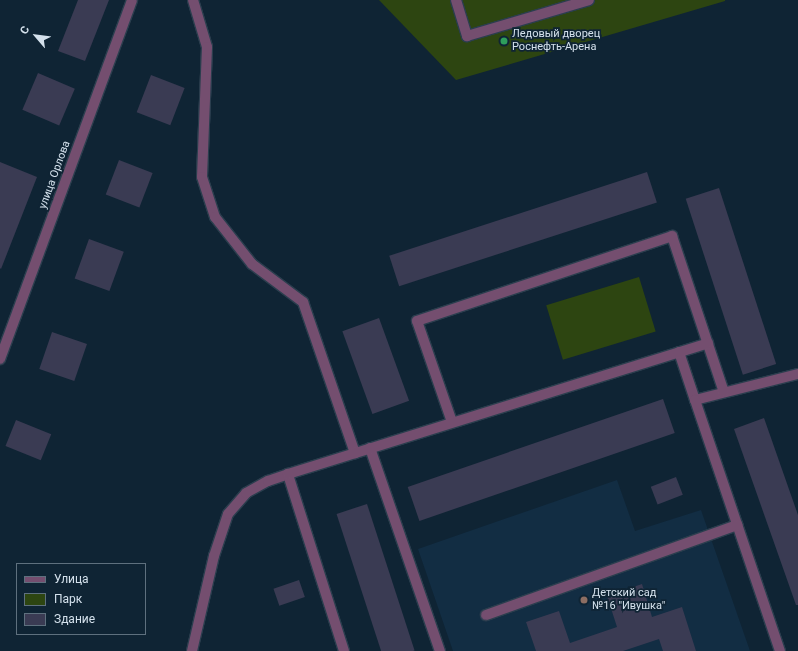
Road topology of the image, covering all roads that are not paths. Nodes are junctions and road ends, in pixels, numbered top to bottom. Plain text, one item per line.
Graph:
1 (132, 0) edge
2 (193, 0) edge
3 (456, 0) edge
4 (589, 0) edge
5 (708, 343) junction
6 (679, 352) junction
7 (0, 359) edge
8 (798, 374) edge
9 (724, 392) junction
10 (695, 400) junction
11 (452, 422) junction
12 (370, 448) junction
13 (355, 453) junction
14 (288, 474) junction
15 (736, 525) junction
16 (486, 615) dead end
17 (192, 651) edge
18 (344, 651) edge
19 (440, 651) edge
20 (780, 651) edge

1 - 7 street, улица Орлова
2 - 13 street
3 - 4 street
5 - 6 street
5 - 9 street
5 - 11 street
6 - 10 street
6 - 11 street
8 - 9 street
9 - 10 street
10 - 15 street
11 - 12 street
12 - 13 street
12 - 19 street
13 - 14 street
14 - 17 street
14 - 18 street
15 - 16 street
15 - 20 street

